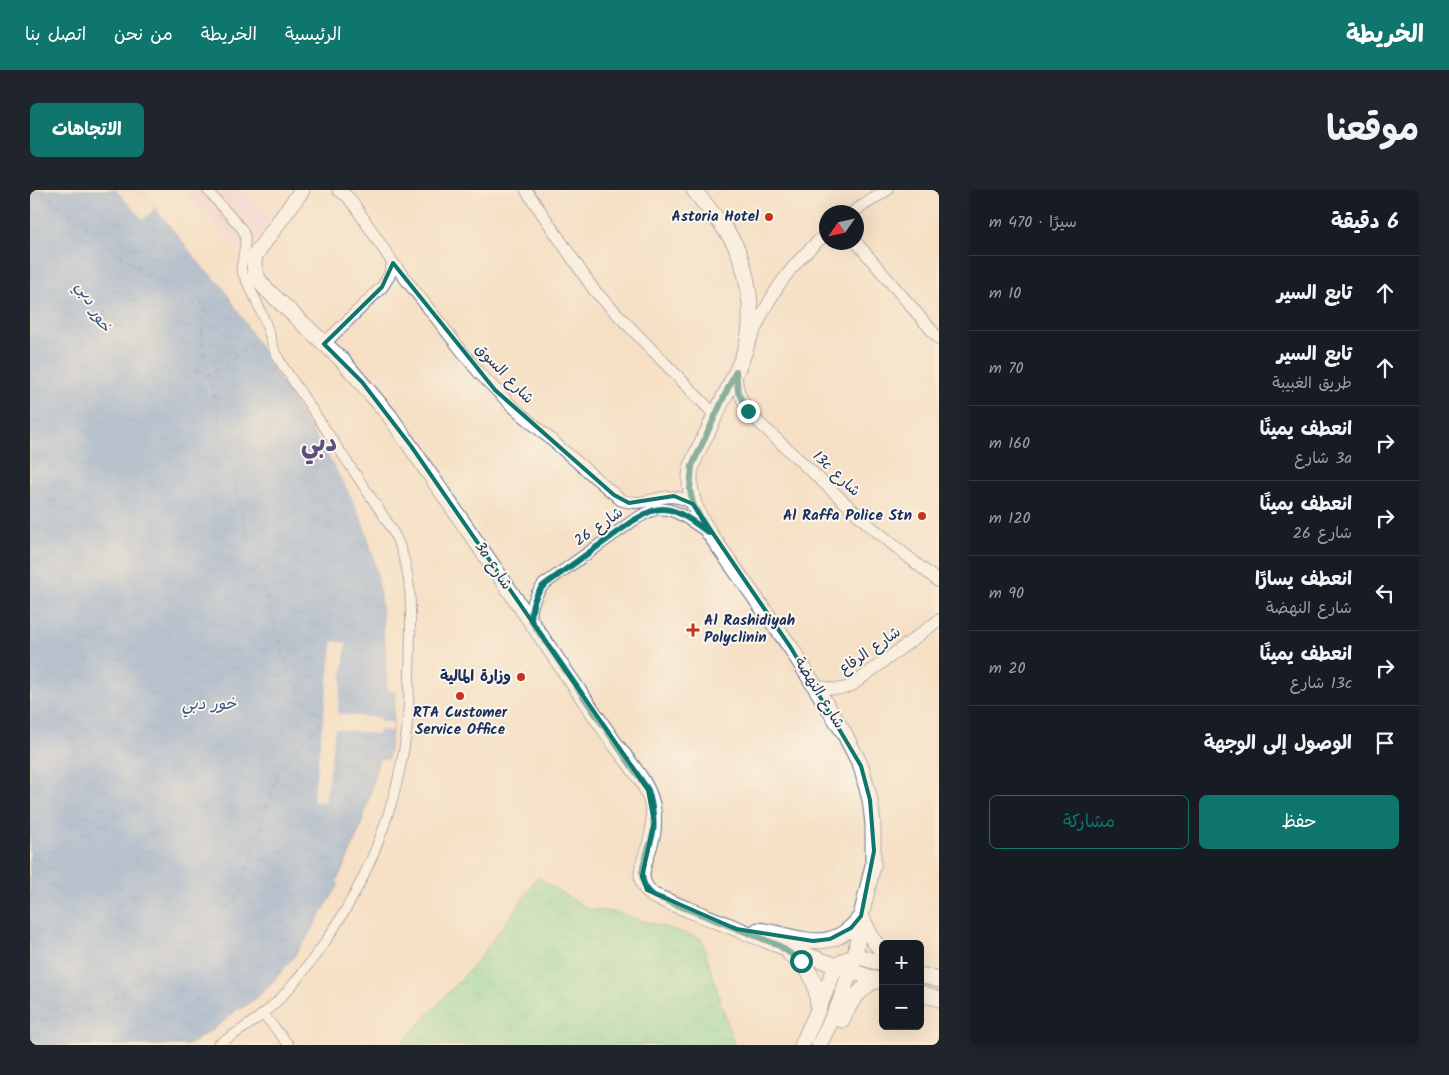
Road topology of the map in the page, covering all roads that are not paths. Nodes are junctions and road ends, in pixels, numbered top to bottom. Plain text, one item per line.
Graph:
1 (207, 190) edge
2 (302, 190) edge
3 (338, 190) edge
4 (526, 190) edge
5 (694, 190) edge
6 (886, 190) edge
7 (864, 205) edge
8 (819, 241) edge
9 (863, 250) edge
10 (393, 263) junction
11 (939, 339) edge
12 (324, 344) junction
13 (744, 354) junction
14 (736, 371) junction
15 (715, 415) junction
16 (693, 504) junction
17 (709, 533) junction
18 (939, 582) edge
19 (939, 620) edge
20 (531, 621) junction
21 (814, 684) junction
22 (861, 916) junction
23 (736, 929) junction
24 (778, 945) junction
25 (879, 947) edge
26 (879, 963) edge
27 (847, 965) junction
28 (924, 976) edge
29 (939, 980) edge
30 (879, 981) edge
31 (879, 981) edge
32 (924, 994) edge
33 (939, 999) edge
34 (818, 1010) junction
35 (263, 1014) junction
36 (217, 1045) edge
37 (289, 1045) edge
38 (802, 1045) edge
39 (820, 1045) edge

1 - 35 street
2 - 12 street, 3a شارع
3 - 10 street, شارع السوق
4 - 15 street
5 - 13 street
6 - 7 street
8 - 13 street, شارع النهضة
9 - 11 street
10 - 12 street
10 - 16 street, شارع السوق
12 - 20 street, 3a شارع
13 - 14 street, شارع النهضة
14 - 15 street, شارع النهضة
14 - 18 street, 13c شارع
15 - 16 street, شارع النهضة
16 - 17 street, شارع النهضة
17 - 20 street, شارع 26
17 - 21 street, شارع النهضة
19 - 21 street, شارع الرفاع
20 - 23 street, 3a شارع
21 - 22 street, شارع النهضة
22 - 23 street
22 - 25 street
22 - 27 street, شارع النهضة
23 - 24 street
24 - 27 street
24 - 34 street
26 - 27 street
27 - 30 street
27 - 34 street
27 - 39 street
28 - 29 street
31 - 39 street
32 - 33 street
34 - 38 street
35 - 36 street
35 - 37 street

